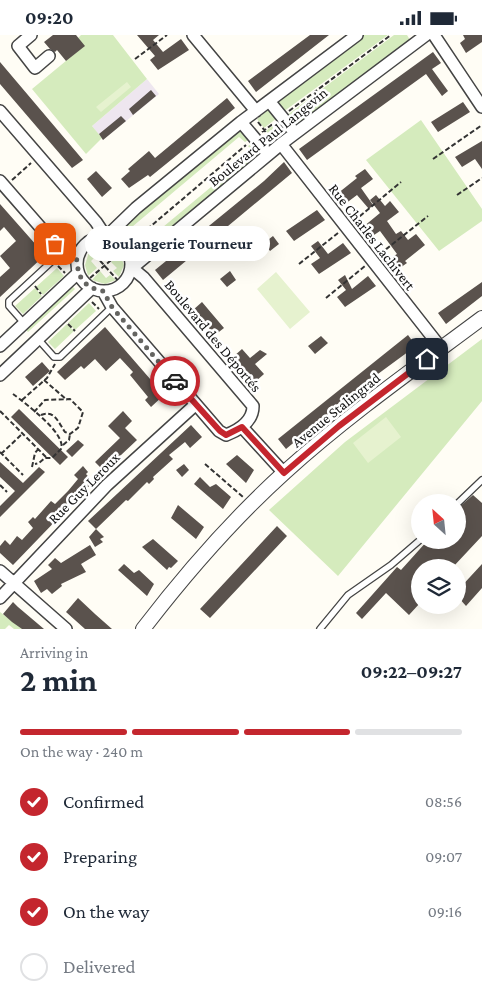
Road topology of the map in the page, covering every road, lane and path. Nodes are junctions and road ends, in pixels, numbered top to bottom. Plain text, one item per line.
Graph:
1 (31, 35) edge
2 (166, 35) edge
3 (194, 35) edge
4 (357, 35) edge
5 (391, 35) edge
6 (434, 35) edge
7 (419, 37) edge
8 (49, 56) dead end
9 (136, 59) dead end
10 (269, 101) junction
11 (482, 107) edge
12 (0, 111) edge
13 (254, 113) junction
14 (282, 117) junction
15 (241, 122) junction
16 (482, 125) edge
17 (295, 133) junction
18 (260, 134) junction
19 (275, 148) junction
20 (40, 156) junction
21 (433, 159) dead end
22 (482, 177) edge
23 (2, 183) edge
24 (457, 195) dead end
25 (106, 237) junction
26 (85, 244) junction
27 (124, 246) junction
28 (62, 251) junction
29 (77, 260) junction
30 (104, 265) junction
31 (132, 268) junction
32 (30, 281) junction
33 (89, 284) junction
34 (121, 284) junction
35 (43, 296) dead end
36 (112, 307) junction
37 (482, 318) edge
38 (67, 322) dead end
39 (24, 323) junction
40 (81, 337) junction
41 (38, 339) junction
42 (0, 346) edge
43 (442, 348) junction
44 (58, 357) junction
45 (0, 375) edge
46 (44, 380) junction
47 (13, 394) dead end
48 (22, 400) junction
49 (68, 400) junction
50 (195, 405) junction
51 (0, 411) edge
52 (34, 412) junction
53 (39, 416) junction
54 (61, 426) junction
55 (242, 427) junction
56 (56, 431) junction
57 (22, 434) junction
58 (70, 434) junction
59 (63, 445) junction
60 (40, 447) dead end
61 (37, 450) junction
62 (1, 453) edge
63 (46, 458) junction
64 (35, 464) dead end
65 (205, 464) dead end
66 (32, 467) dead end
67 (284, 473) junction
68 (23, 475) dead end
69 (482, 480) edge
70 (0, 485) edge
71 (7, 492) dead end
72 (466, 495) edge
73 (252, 504) junction
74 (411, 548) edge
75 (0, 571) edge
76 (13, 583) junction
77 (0, 598) edge
78 (66, 629) edge
79 (143, 629) edge
80 (320, 629) edge

1 - 8 street
2 - 9 path
3 - 13 street
4 - 10 street, Boulevard Paul Langevin
5 - 14 path
6 - 11 street
7 - 17 street, Boulevard Paul Langevin
10 - 13 street, Boulevard Paul Langevin
10 - 14 street
12 - 20 street
13 - 15 street, Boulevard Paul Langevin
13 - 18 path
14 - 17 street
14 - 18 path
15 - 18 street, Rue Charles Lachivert
15 - 25 street, Boulevard Paul Langevin
16 - 21 path
17 - 19 street, Boulevard Paul Langevin
18 - 19 street, Rue Charles Lachivert
18 - 19 path
18 - 27 path
19 - 31 street, Boulevard Paul Langevin
19 - 43 street, Rue Charles Lachivert
20 - 23 path
20 - 25 street
22 - 24 path
23 - 28 street
25 - 26 street
25 - 27 street
26 - 29 street
26 - 30 path
27 - 30 path
27 - 31 street
28 - 29 street
28 - 32 lane
29 - 33 street
30 - 33 path
30 - 34 path
31 - 34 street, Boulevard Paul Langevin
31 - 55 street, Boulevard des Déportés
32 - 35 path
32 - 39 lane
33 - 34 street
33 - 36 street
33 - 39 street
33 - 41 street
36 - 40 lane
36 - 50 street
37 - 43 street, Avenue Stalingrad
38 - 40 path
39 - 42 street
40 - 44 lane
41 - 44 lane
41 - 45 street
43 - 67 street, Avenue Stalingrad
44 - 46 path
46 - 48 path
46 - 49 path
47 - 48 path
48 - 52 path
49 - 52 path
49 - 58 path
50 - 55 street
50 - 76 street, Rue Guy Leroux
51 - 57 path
52 - 53 path
53 - 54 path
53 - 56 path
54 - 56 path
54 - 58 path
55 - 67 street
56 - 59 path
57 - 61 path
57 - 62 path
58 - 59 path
59 - 63 path
60 - 61 path
61 - 63 path
61 - 66 path
62 - 68 path
63 - 64 path
65 - 73 path
67 - 73 street, Avenue Stalingrad
69 - 72 lane
70 - 71 path
73 - 79 street, Avenue Stalingrad
74 - 80 lane
75 - 76 street
76 - 77 street, Rue Guy Leroux
76 - 78 street

